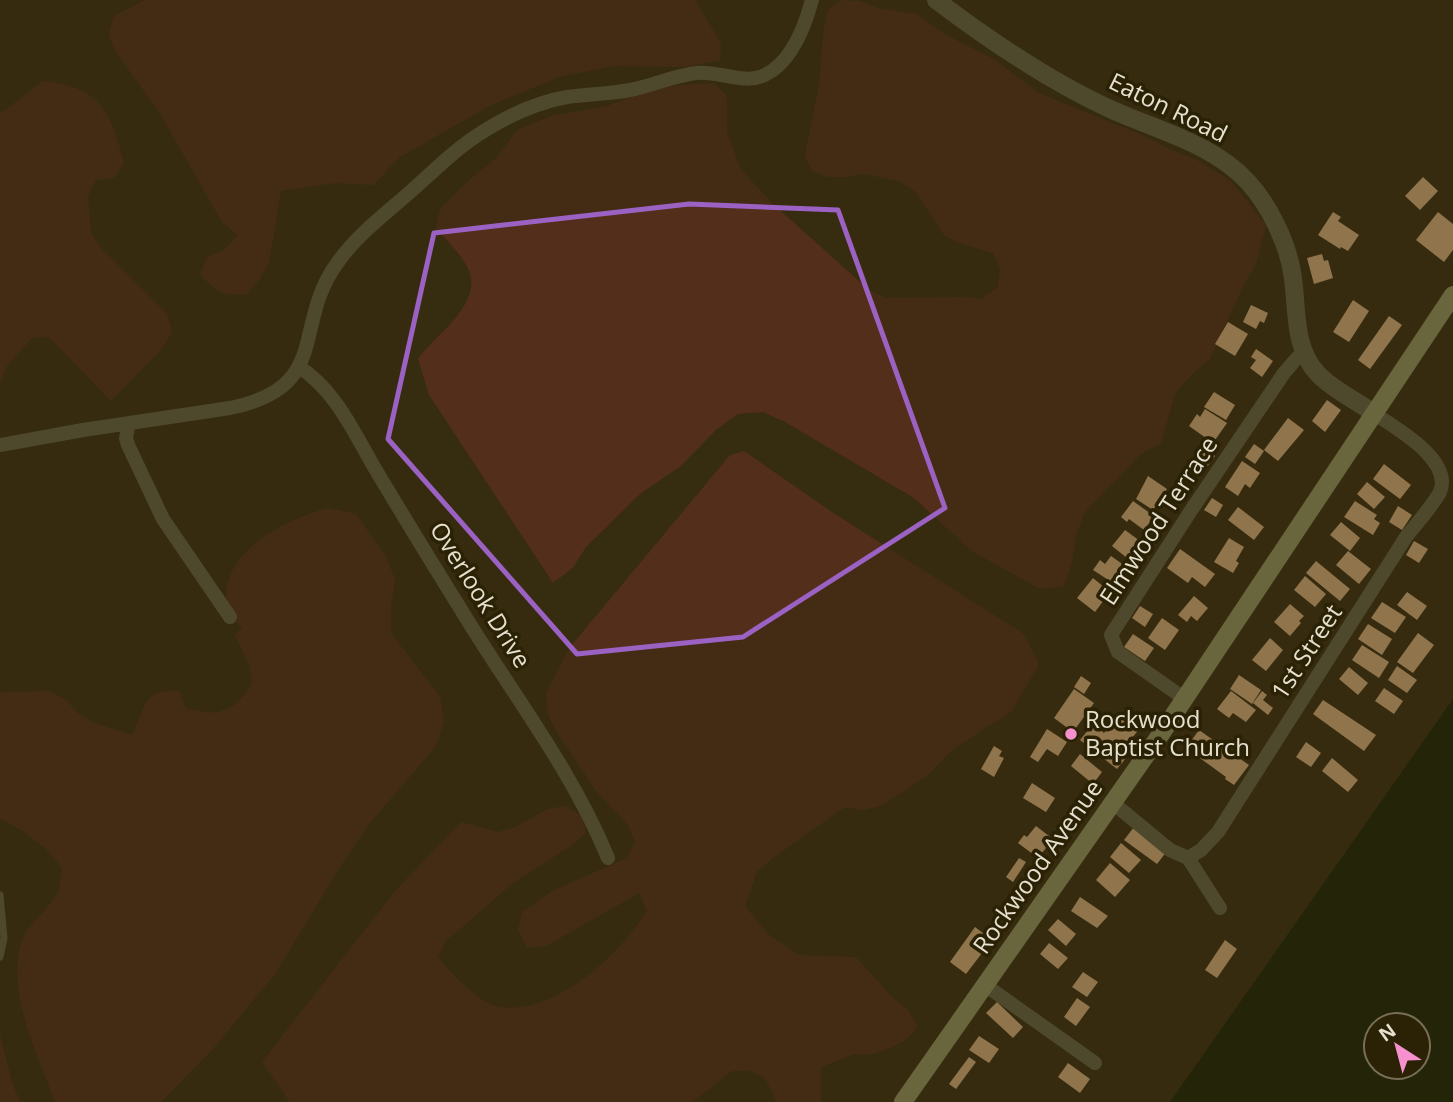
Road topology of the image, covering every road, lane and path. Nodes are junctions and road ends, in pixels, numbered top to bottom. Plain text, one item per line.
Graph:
1 (812, 0) edge
2 (936, 0) edge
3 (1453, 295) edge
4 (1305, 354) junction
5 (299, 367) junction
6 (1375, 414) junction
7 (129, 423) junction
8 (0, 445) edge
9 (230, 617) dead end
10 (1185, 699) junction
11 (1113, 803) junction
12 (608, 858) dead end
13 (1188, 858) junction
14 (0, 895) edge
15 (1220, 908) dead end
16 (0, 957) edge
17 (985, 985) junction
18 (1095, 1063) dead end
19 (903, 1102) edge

1 - 5 street
2 - 4 street, Eaton Road
3 - 6 main road, Rockwood Avenue
4 - 6 street, Eaton Road
4 - 10 street, Elmwood Terrace
5 - 7 street
5 - 12 street, Overlook Drive
6 - 10 main road, Rockwood Avenue
6 - 13 street, 1st Street
7 - 8 street
7 - 9 street
10 - 11 main road, Rockwood Avenue
11 - 13 street
11 - 17 main road, Rockwood Avenue
13 - 15 street
14 - 16 lane
17 - 18 street
17 - 19 main road, Rockwood Avenue

